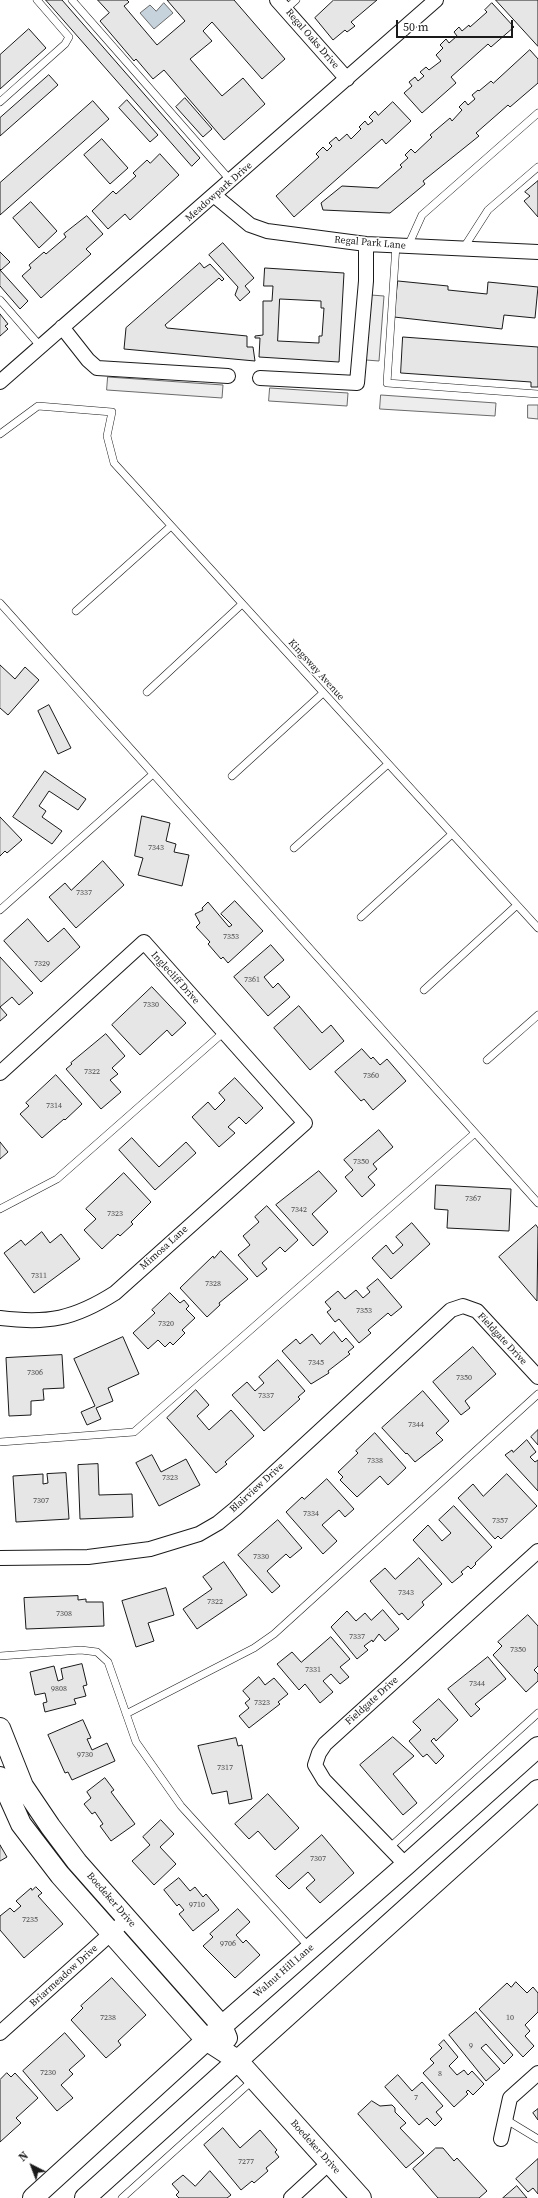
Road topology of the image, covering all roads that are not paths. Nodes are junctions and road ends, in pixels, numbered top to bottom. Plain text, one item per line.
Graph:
1 (37, 0) edge
2 (72, 0) edge
3 (436, 0) edge
4 (286, 3) edge
5 (347, 79) junction
6 (0, 102) edge
7 (538, 113) edge
8 (538, 167) edge
9 (231, 181) junction
10 (215, 196) junction
11 (366, 244) junction
12 (402, 246) junction
13 (463, 249) junction
14 (538, 252) edge
15 (0, 300) edge
16 (62, 327) junction
17 (41, 347) junction
18 (228, 376) dead end
19 (260, 378) dead end
20 (0, 382) edge
21 (538, 394) edge
22 (0, 434) edge
23 (171, 526) junction
24 (0, 603) edge
25 (242, 604) junction
26 (76, 611) dead end
27 (147, 692) dead end
28 (323, 693) junction
29 (388, 764) junction
30 (153, 774) junction
31 (232, 776) dead end
32 (452, 834) junction
33 (294, 848) dead end
34 (517, 905) junction
35 (0, 910) edge
36 (361, 917) dead end
37 (538, 928) edge
38 (424, 990) dead end
39 (538, 1015) edge
40 (224, 1032) junction
41 (487, 1060) dead end
42 (0, 1073) edge
43 (305, 1123) joint
44 (475, 1133) junction
45 (538, 1203) edge
46 (0, 1209) edge
47 (463, 1306) joint
48 (0, 1318) edge
49 (538, 1377) edge
50 (538, 1394) edge
51 (0, 1442) edge
52 (538, 1551) edge
53 (0, 1558) edge
54 (0, 1656) edge
55 (538, 1713) edge
56 (126, 1714) junction
57 (0, 1728) edge
58 (538, 1747) edge
59 (4, 1775) edge
60 (538, 1790) edge
61 (389, 1848) junction
62 (406, 1865) junction
63 (428, 1888) junction
64 (128, 1919) junction
65 (111, 1934) junction
66 (311, 1948) junction
67 (222, 2026) junction
68 (0, 2033) edge
69 (206, 2040) junction
70 (237, 2060) junction
71 (538, 2073) edge
72 (254, 2079) junction
73 (504, 2119) junction
74 (501, 2139) dead end
75 (538, 2139) edge
76 (329, 2163) junction
77 (33, 2198) edge
78 (85, 2198) edge
79 (122, 2198) edge
80 (291, 2198) edge
81 (361, 2198) edge

1 - 6 lane
2 - 9 lane
3 - 5 street, Meadowpark Drive
4 - 5 street, Regal Oaks Drive
5 - 9 street, Meadowpark Drive
7 - 12 lane
8 - 13 lane
9 - 10 street, Meadowpark Drive
10 - 11 street, Regal Park Lane
10 - 16 street, Meadowpark Drive
11 - 12 street, Regal Park Lane
11 - 19 street
12 - 13 street, Regal Park Lane
12 - 21 lane
13 - 14 street, Regal Park Lane
15 - 17 lane
16 - 17 street, Meadowpark Drive
16 - 18 street
17 - 20 street, Meadowpark Drive
22 - 23 lane, Kingsway Avenue
23 - 25 lane, Kingsway Avenue
23 - 26 lane
24 - 30 lane
25 - 27 lane
25 - 28 lane, Kingsway Avenue
28 - 29 lane, Kingsway Avenue
28 - 31 lane
29 - 32 lane, Kingsway Avenue
29 - 33 lane
30 - 35 lane
30 - 44 lane
32 - 34 lane, Kingsway Avenue
32 - 36 lane
34 - 37 lane, Kingsway Avenue
34 - 38 lane
39 - 41 lane
40 - 42 street, Inglecliff Drive
40 - 43 street, Inglecliff Drive
40 - 46 lane
43 - 48 street, Mimosa Lane
44 - 45 lane
44 - 51 lane
47 - 49 street, Fieldgate Drive
47 - 53 street, Blairview Drive
50 - 56 lane
52 - 61 street, Fieldgate Drive
54 - 56 lane
55 - 61 lane
56 - 66 lane
57 - 59 main road, Boedeker Drive
58 - 62 main road, Walnut Hill Lane
59 - 64 main road, Boedeker Drive
59 - 65 main road, Boedeker Drive
60 - 63 main road
61 - 62 street, Fieldgate Drive
62 - 63 main road
62 - 66 main road, Walnut Hill Lane
63 - 70 main road
64 - 65 street, Briarmeadow Drive
64 - 67 main road, Boedeker Drive
65 - 68 street, Briarmeadow Drive
65 - 69 main road, Boedeker Drive
66 - 67 main road, Walnut Hill Lane
67 - 69 main road, Walnut Hill Lane
67 - 70 main road, Boedeker Drive
69 - 70 main road, Boedeker Drive
69 - 77 main road, Walnut Hill Lane
70 - 72 main road, Boedeker Drive
70 - 78 main road
71 - 73 street
72 - 76 main road, Boedeker Drive
72 - 79 lane
73 - 74 street
73 - 75 lane
76 - 80 street
76 - 81 main road, Boedeker Drive

